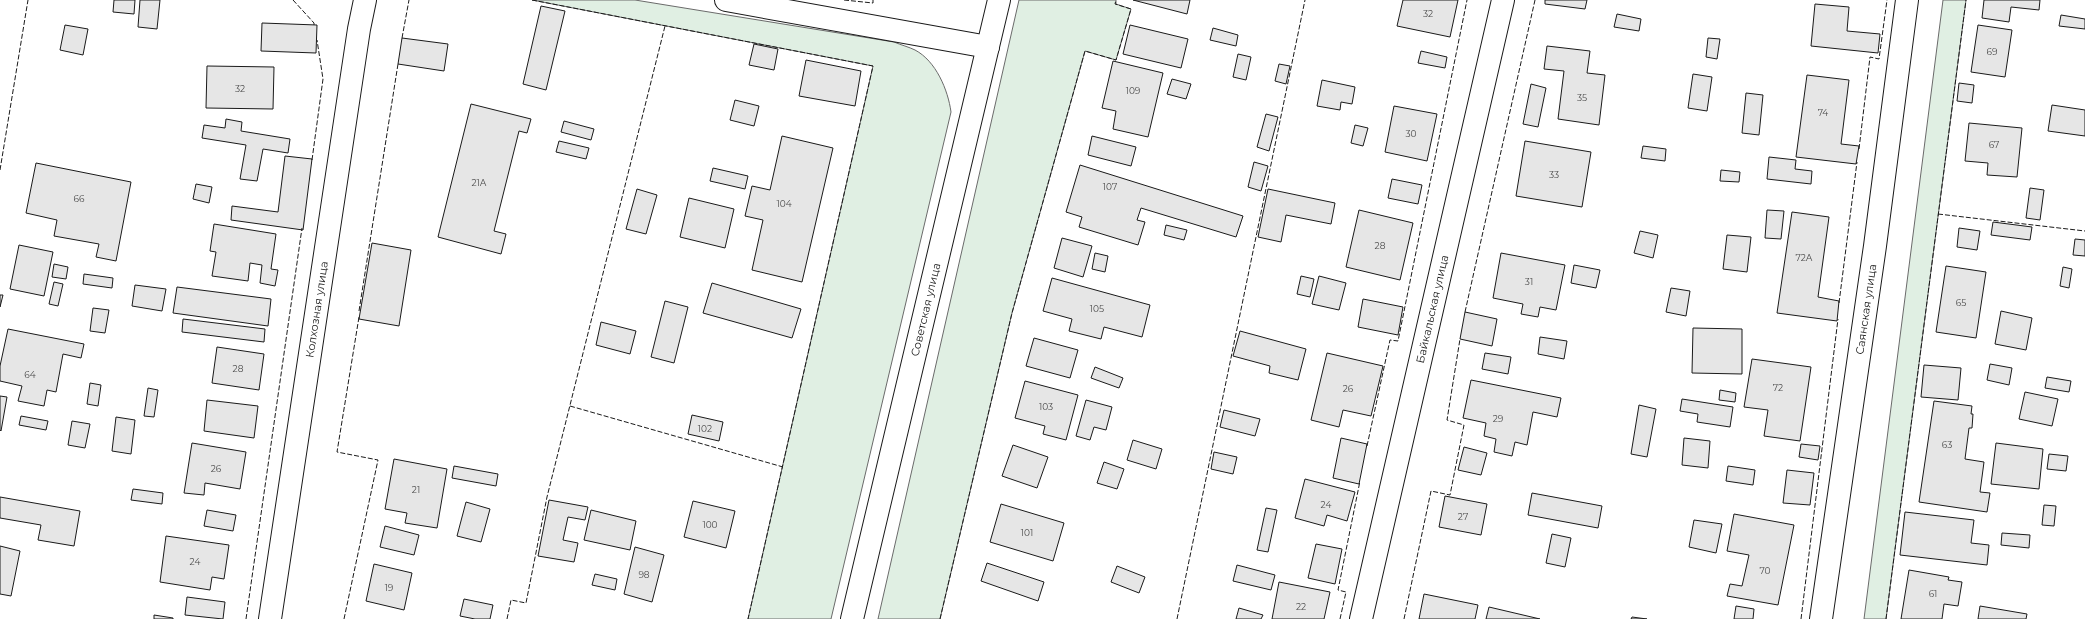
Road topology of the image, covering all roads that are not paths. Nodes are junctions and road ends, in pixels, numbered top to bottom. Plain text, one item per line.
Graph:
1 (365, 0) edge
2 (726, 0) edge
3 (999, 0) edge
4 (1503, 0) edge
5 (1907, 0) edge
6 (988, 47) junction
7 (270, 619) edge
8 (852, 619) edge
9 (1361, 619) edge
10 (1821, 619) edge

1 - 7 street, Колхозная улица
2 - 6 street
3 - 6 street, Советская улица
4 - 9 street, Байкальская улица
5 - 10 street, Саянская улица
6 - 8 street, Советская улица

